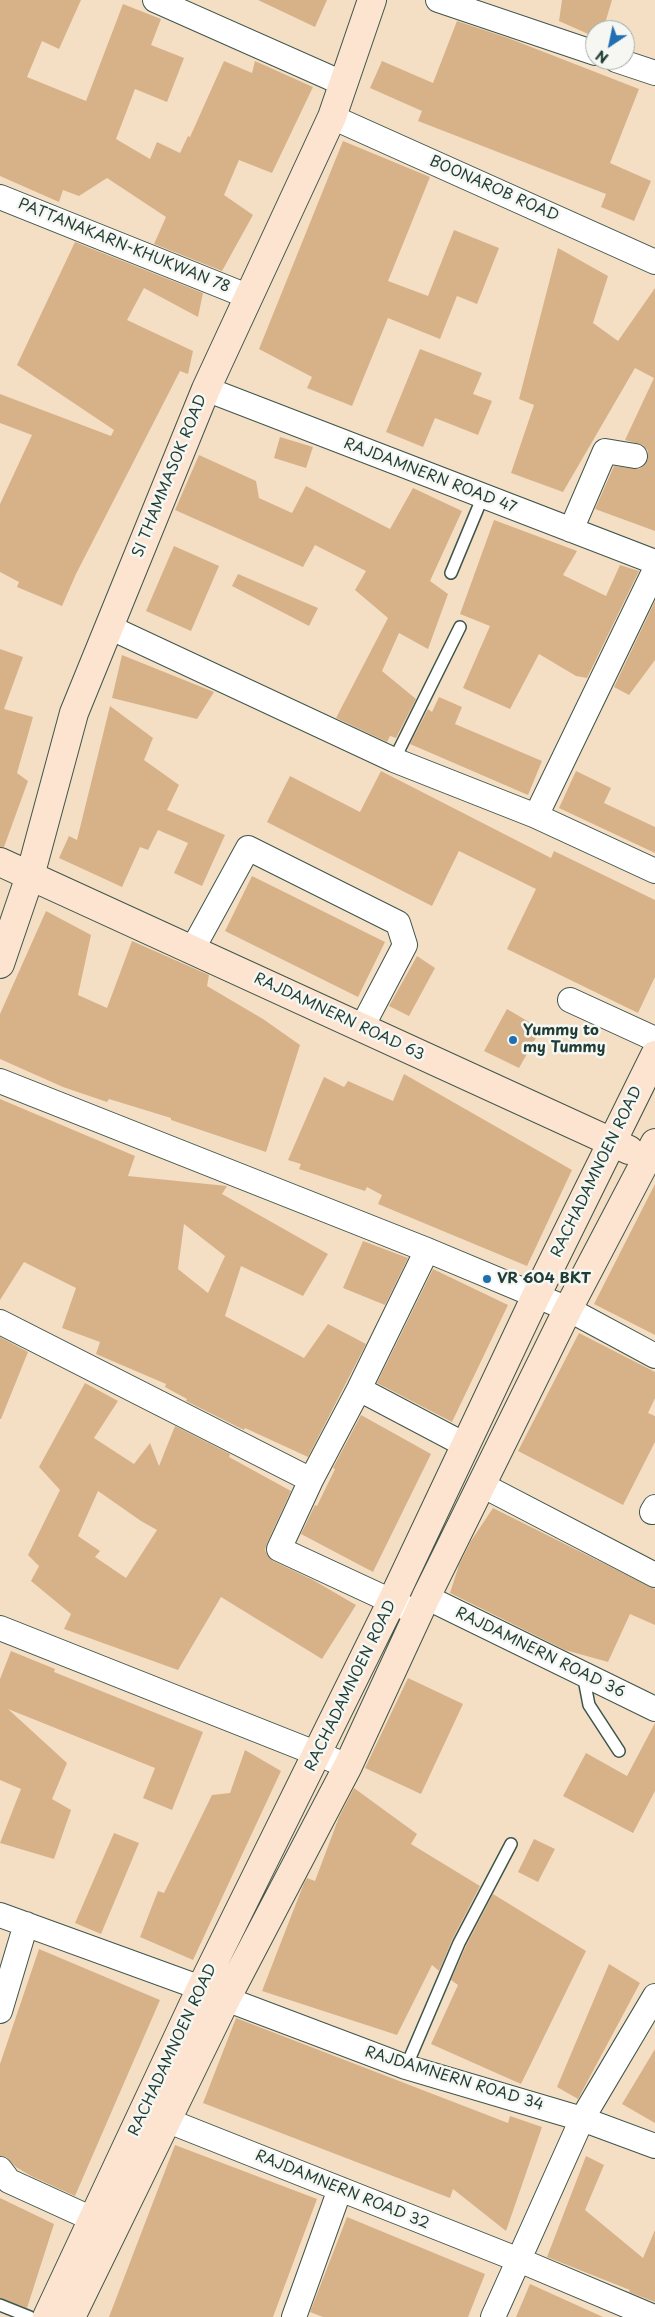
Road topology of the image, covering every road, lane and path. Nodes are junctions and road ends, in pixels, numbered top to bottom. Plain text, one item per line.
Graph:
1 (155, 0) edge
2 (372, 0) edge
3 (438, 0) edge
4 (585, 50) edge
5 (635, 66) edge
6 (655, 73) edge
7 (342, 83) junction
8 (332, 117) junction
9 (0, 197) edge
10 (655, 262) edge
11 (248, 296) junction
12 (206, 389) junction
13 (635, 456) dead end
14 (483, 496) junction
15 (571, 530) junction
16 (655, 562) edge
17 (451, 573) dead end
18 (655, 575) edge
19 (109, 626) junction
20 (460, 628) dead end
21 (394, 760) junction
22 (536, 816) junction
23 (0, 862) edge
24 (655, 871) edge
25 (30, 876) junction
26 (192, 950) junction
27 (0, 964) edge
28 (570, 1000) dead end
29 (362, 1027) junction
30 (655, 1039) edge
31 (655, 1055) edge
32 (0, 1081) edge
33 (611, 1142) junction
34 (652, 1155) edge
35 (427, 1250) junction
36 (536, 1296) junction
37 (568, 1309) junction
38 (0, 1322) edge
39 (655, 1356) edge
40 (359, 1389) junction
41 (467, 1446) junction
42 (311, 1480) junction
43 (482, 1485) junction
44 (655, 1575) edge
45 (392, 1601) junction
46 (423, 1605) junction
47 (0, 1628) edge
48 (583, 1674) junction
49 (655, 1709) edge
50 (619, 1751) dead end
51 (317, 1754) junction
52 (348, 1766) junction
53 (511, 1844) dead end
54 (0, 1915) edge
55 (26, 1924) junction
56 (201, 1988) junction
57 (655, 1996) edge
58 (226, 1999) junction
59 (0, 2011) edge
60 (406, 2067) junction
61 (582, 2119) junction
62 (166, 2120) junction
63 (655, 2146) edge
64 (0, 2169) edge
65 (340, 2189) junction
66 (104, 2224) junction
67 (519, 2260) junction
68 (0, 2305) edge
69 (30, 2317) edge
70 (47, 2317) edge
71 (71, 2317) edge
72 (294, 2317) edge
73 (494, 2317) edge
74 (654, 2317) edge

1 - 7 street
2 - 7 main road, SI THAMMASOK ROAD
3 - 4 street
5 - 6 street
7 - 8 main road, SI THAMMASOK ROAD
8 - 10 street, BOONAROB ROAD
8 - 11 main road, SI THAMMASOK ROAD
9 - 11 street, PATTANAKARN-KHUKWAN 78
11 - 12 main road, SI THAMMASOK ROAD
12 - 14 street, RAJDAMNERN ROAD 47
12 - 19 main road, SI THAMMASOK ROAD
13 - 15 street
14 - 15 street, RAJDAMNERN ROAD 47
14 - 17 lane
15 - 16 street, RAJDAMNERN ROAD 47
18 - 22 street
19 - 21 street
19 - 25 main road, SI THAMMASOK ROAD
20 - 21 lane
21 - 22 street
22 - 24 street
23 - 25 main road, RAJDAMNERN ROAD 63
25 - 26 main road, RAJDAMNERN ROAD 63
25 - 27 main road, SI THAMMASOK ROAD
26 - 29 main road, RAJDAMNERN ROAD 63
26 - 29 street
28 - 30 street
29 - 33 main road, RAJDAMNERN ROAD 63
31 - 33 main road, RACHADAMNOEN ROAD
32 - 35 street
33 - 34 main road, RAJDAMNERN ROAD 63
33 - 36 main road, RACHADAMNOEN ROAD
34 - 37 main road, RACHADAMNOEN ROAD
35 - 36 street
35 - 40 street
36 - 37 street
36 - 41 main road, RACHADAMNOEN ROAD
37 - 39 street
37 - 43 main road, RACHADAMNOEN ROAD
38 - 42 street
40 - 41 street
40 - 42 street
41 - 45 main road, RACHADAMNOEN ROAD
42 - 45 street, RAJDAMNERN ROAD 36
43 - 44 street
43 - 46 main road, RACHADAMNOEN ROAD
45 - 46 street, RAJDAMNERN ROAD 36
45 - 51 main road, RACHADAMNOEN ROAD
46 - 48 street, RAJDAMNERN ROAD 36
46 - 52 main road, RACHADAMNOEN ROAD
47 - 51 street
48 - 49 street, RAJDAMNERN ROAD 36
48 - 50 lane
51 - 52 street
51 - 56 main road, RACHADAMNOEN ROAD
52 - 58 main road, RACHADAMNOEN ROAD
53 - 60 lane
54 - 55 street
55 - 56 street
55 - 59 street
56 - 58 main road
56 - 66 main road, RACHADAMNOEN ROAD
57 - 61 street
58 - 60 street, RAJDAMNERN ROAD 34
58 - 62 main road, RACHADAMNOEN ROAD
60 - 61 street, RAJDAMNERN ROAD 34
61 - 63 street, RAJDAMNERN ROAD 34
61 - 67 street
62 - 65 street, RAJDAMNERN ROAD 32
62 - 66 main road, RACHADAMNOEN ROAD
64 - 66 street
65 - 67 street, RAJDAMNERN ROAD 32
65 - 72 street
66 - 70 main road, RACHADAMNOEN ROAD
66 - 71 main road, RACHADAMNOEN ROAD
67 - 73 street
67 - 74 street, RAJDAMNERN ROAD 32
68 - 69 lane

